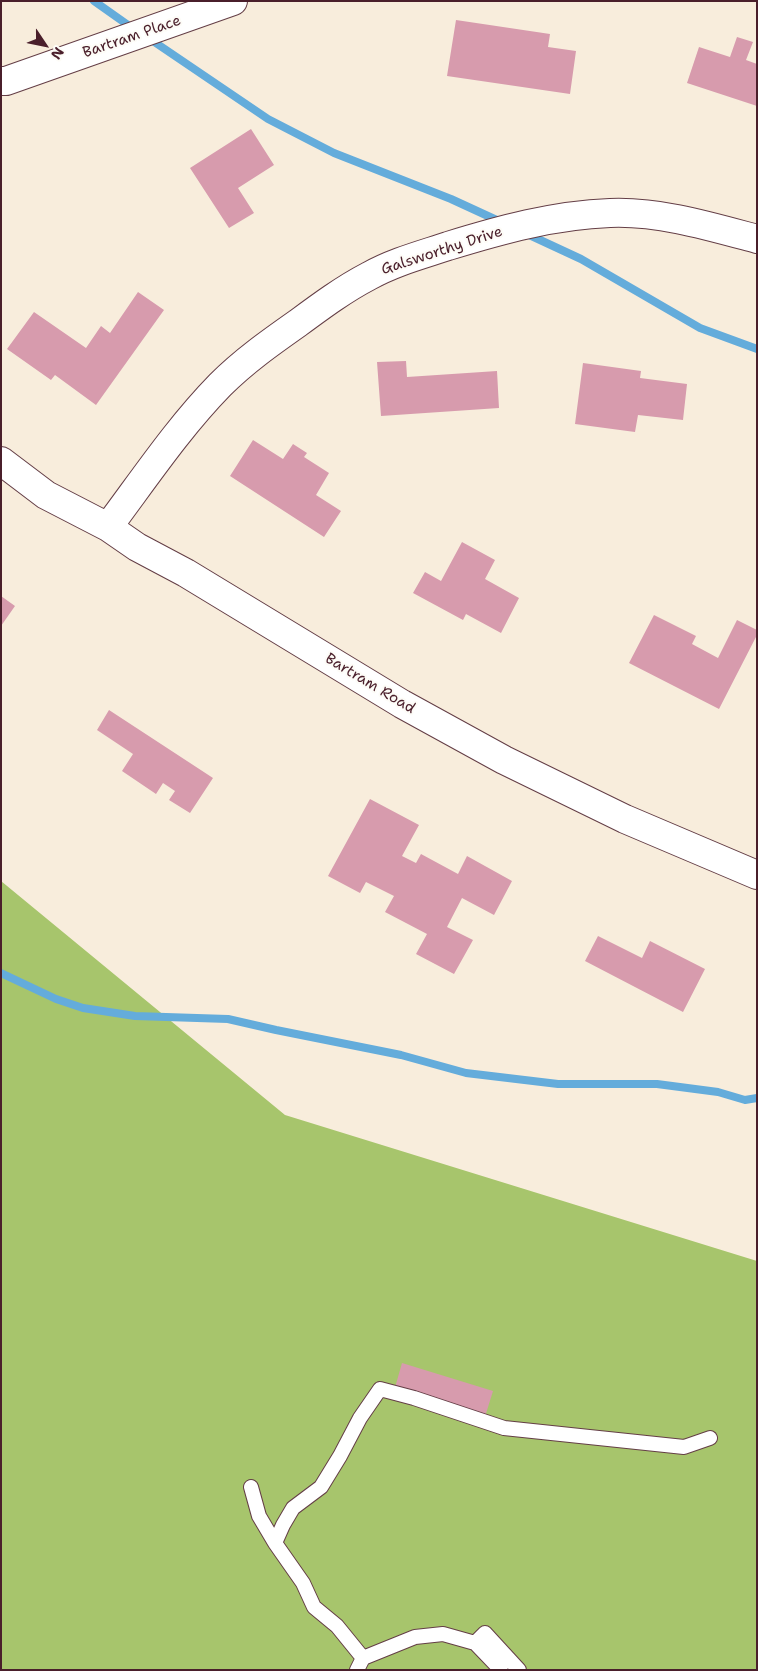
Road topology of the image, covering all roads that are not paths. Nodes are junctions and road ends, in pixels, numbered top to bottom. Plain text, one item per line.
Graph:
1 (233, 1) edge
2 (1, 81) edge
3 (757, 239) edge
4 (1, 461) edge
5 (108, 527) junction
6 (757, 875) edge
7 (710, 1438) dead end
8 (251, 1488) dead end
9 (275, 1543) junction
10 (475, 1643) junction
11 (360, 1664) edge
12 (500, 1670) edge
13 (519, 1670) edge

1 - 2 street, Bartram Place
3 - 5 street, Galsworthy Drive
4 - 5 street, Bartram Road
5 - 6 street, Bartram Road
7 - 9 lane
8 - 9 lane
9 - 11 lane
10 - 11 lane
10 - 12 lane
10 - 13 lane

